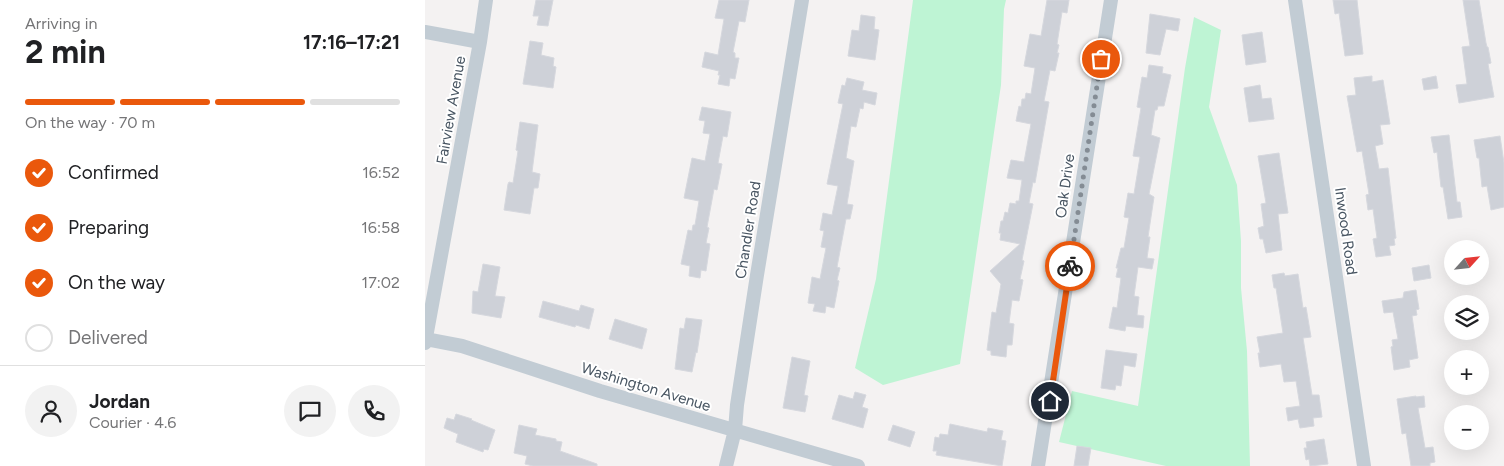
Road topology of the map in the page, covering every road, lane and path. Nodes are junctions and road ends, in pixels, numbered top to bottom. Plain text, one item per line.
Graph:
1 (486, 0) edge
2 (802, 0) edge
3 (1111, 0) edge
4 (1295, 0) edge
5 (425, 32) edge
6 (480, 42) junction
7 (425, 340) edge
8 (735, 430) junction
9 (726, 466) edge
10 (858, 466) edge
11 (1038, 466) edge
12 (1364, 466) edge

1 - 6 street, Fairview Avenue
2 - 8 street, Chandler Road
3 - 11 street, Oak Drive
4 - 12 street, Inwood Road
5 - 6 street
6 - 7 street, Fairview Avenue
7 - 8 street, Washington Avenue
8 - 9 street, Chandler Road
8 - 10 street, Washington Avenue

